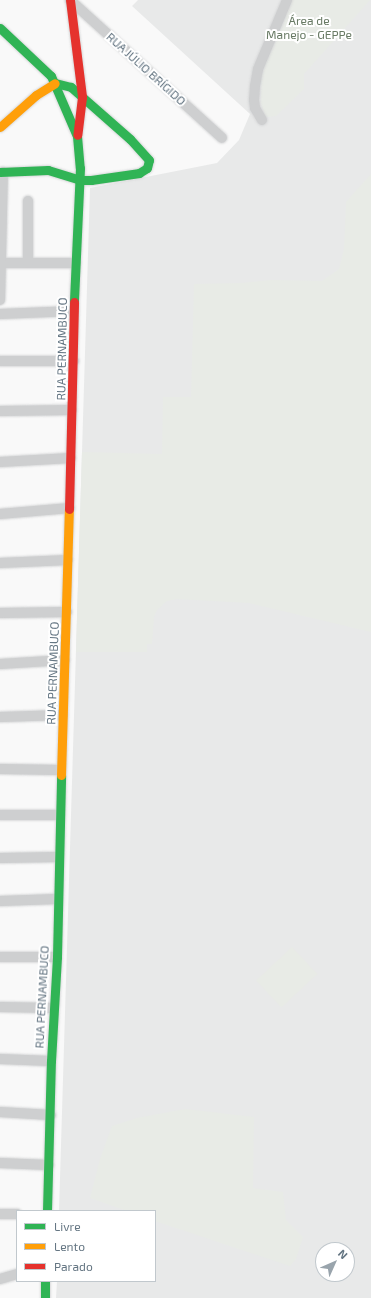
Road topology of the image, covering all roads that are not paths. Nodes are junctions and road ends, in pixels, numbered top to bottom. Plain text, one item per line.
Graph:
1 (70, 0) edge
2 (287, 0) edge
3 (0, 28) edge
4 (55, 84) junction
5 (82, 97) junction
6 (262, 120) dead end
7 (0, 127) edge
8 (77, 136) junction
9 (222, 138) dead end
10 (1, 172) edge
11 (80, 180) junction
12 (28, 201) dead end
13 (1, 263) junction
14 (28, 263) junction
15 (76, 263) junction
16 (0, 292) edge
17 (0, 300) edge
18 (74, 311) junction
19 (0, 314) edge
20 (74, 360) junction
21 (0, 361) edge
22 (72, 410) junction
23 (0, 411) edge
24 (71, 458) junction
25 (0, 462) edge
26 (70, 508) junction
27 (0, 514) edge
28 (68, 560) junction
29 (0, 563) edge
30 (67, 612) junction
31 (0, 613) edge
32 (65, 660) junction
33 (0, 664) edge
34 (63, 715) junction
35 (0, 717) edge
36 (0, 769) edge
37 (61, 770) junction
38 (0, 815) edge
39 (59, 815) junction
40 (58, 857) junction
41 (0, 858) edge
42 (57, 899) junction
43 (0, 901) edge
44 (0, 957) edge
45 (57, 957) junction
46 (0, 1006) edge
47 (54, 1008) junction
48 (0, 1059) edge
49 (51, 1061) junction
50 (0, 1112) edge
51 (51, 1115) junction
52 (0, 1163) edge
53 (49, 1165) junction
54 (47, 1210) edge
55 (0, 1214) edge
56 (16, 1214) edge
57 (16, 1274) edge
58 (0, 1279) edge
59 (45, 1282) edge
60 (45, 1298) edge

1 - 5 street, RUA PERNAMBUCO
1 - 9 street, RUA JÚLIO BRÍGIDO
2 - 6 street
3 - 4 street, RUA PERNAMBUCO
4 - 5 street
4 - 7 street
4 - 8 street, RUA PERNAMBUCO
5 - 8 street, RUA PERNAMBUCO
5 - 11 street
8 - 11 street, RUA PERNAMBUCO
10 - 11 street
10 - 13 street
11 - 15 street, RUA PERNAMBUCO
12 - 14 street
13 - 14 street
13 - 16 street
14 - 15 street
15 - 18 street, RUA PERNAMBUCO
16 - 17 street
18 - 19 street
18 - 20 street, RUA PERNAMBUCO
20 - 21 street
20 - 22 street, RUA PERNAMBUCO
22 - 23 street
22 - 24 street, RUA PERNAMBUCO
24 - 25 street
24 - 26 street, RUA PERNAMBUCO
26 - 27 street
26 - 28 street, RUA PERNAMBUCO
28 - 29 street
28 - 30 street, RUA PERNAMBUCO
30 - 31 street
30 - 32 street, RUA PERNAMBUCO
32 - 33 street
32 - 34 street, RUA PERNAMBUCO
34 - 35 street
34 - 37 street, RUA PERNAMBUCO
36 - 37 street
37 - 39 street, RUA PERNAMBUCO
38 - 39 street
39 - 40 street, RUA PERNAMBUCO
40 - 41 street
40 - 42 street, RUA PERNAMBUCO
42 - 43 street
42 - 45 street, RUA PERNAMBUCO
44 - 45 street
45 - 47 street, RUA PERNAMBUCO
46 - 47 street
47 - 49 street, RUA PERNAMBUCO
48 - 49 street
49 - 51 street, RUA PERNAMBUCO
50 - 51 street
51 - 53 street, RUA PERNAMBUCO
52 - 53 street
53 - 54 street, RUA PERNAMBUCO
55 - 56 street
57 - 58 street
59 - 60 street

